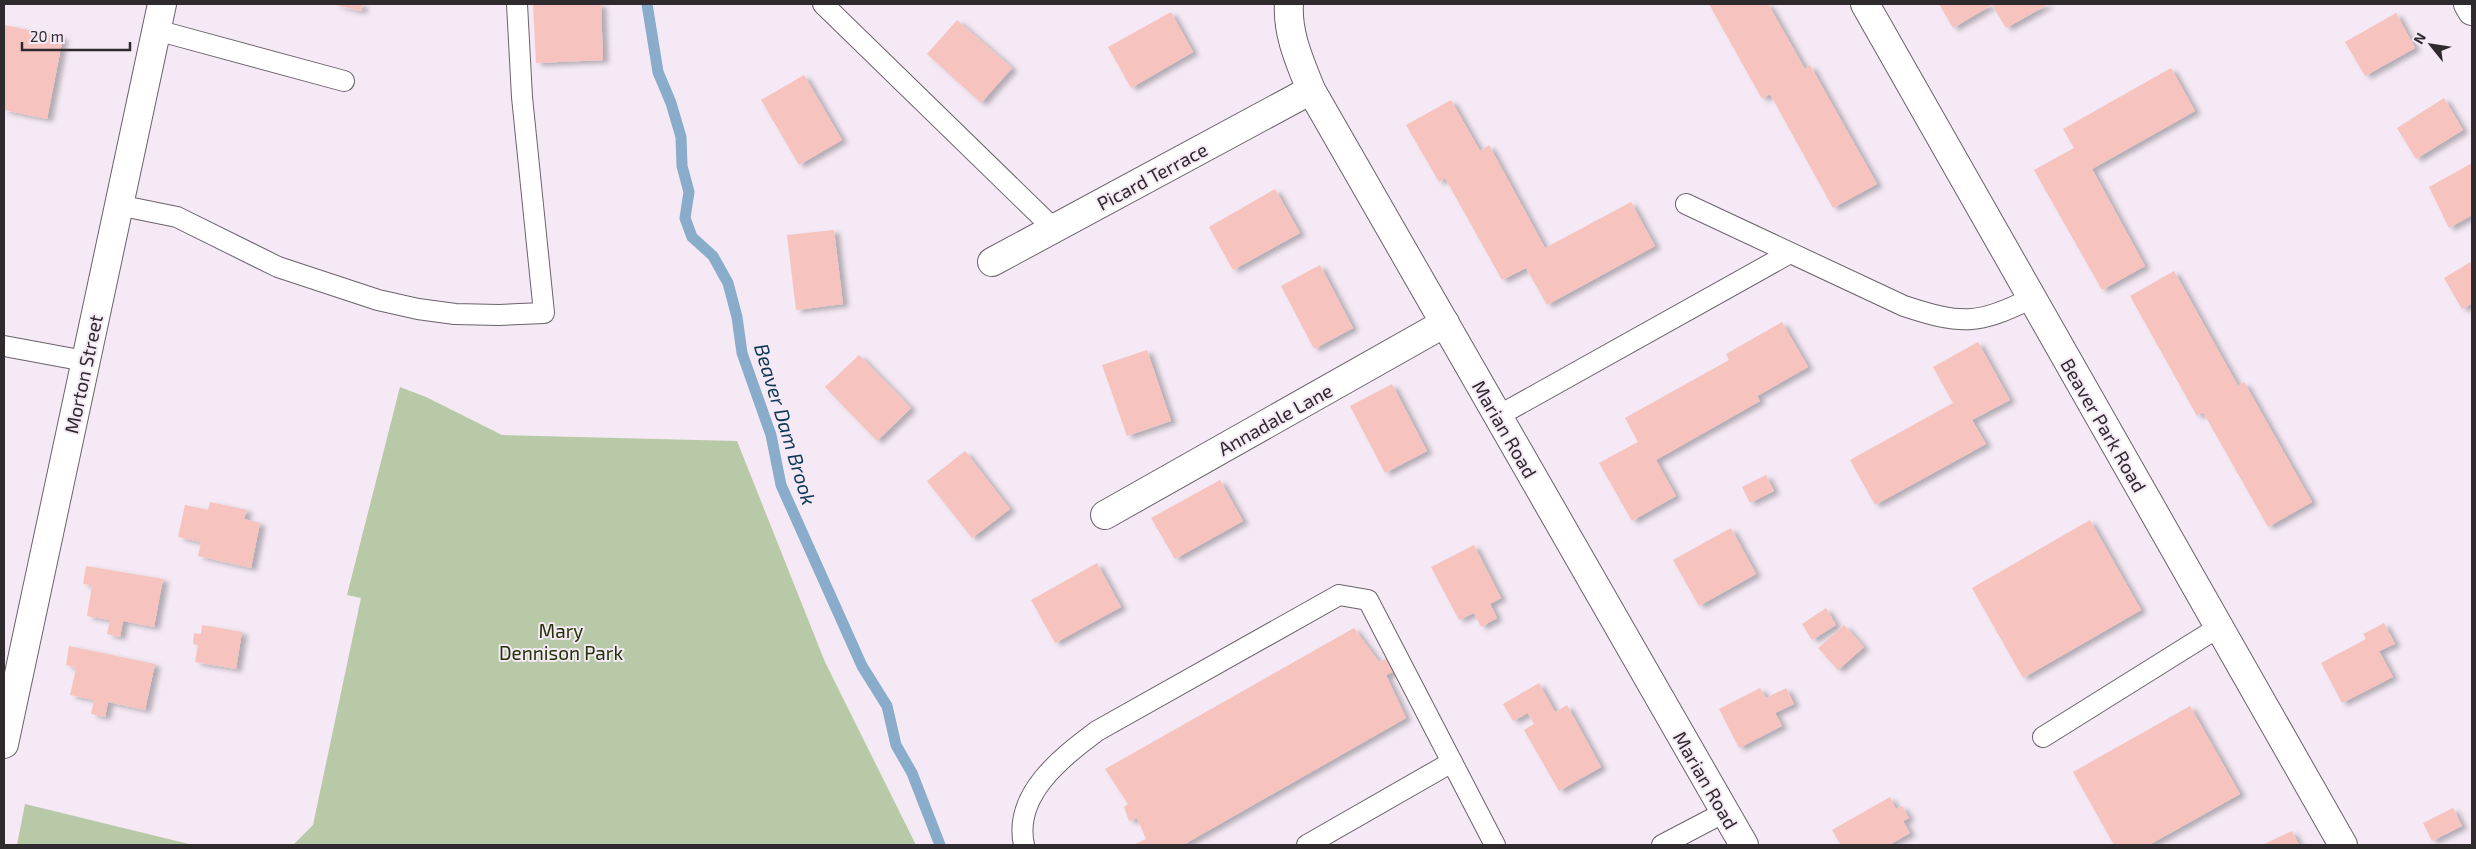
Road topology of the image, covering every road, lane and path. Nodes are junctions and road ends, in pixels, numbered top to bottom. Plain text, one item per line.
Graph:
1 (162, 4) edge
2 (517, 4) edge
3 (824, 4) edge
4 (1289, 4) edge
5 (1865, 4) edge
6 (2468, 4) edge
7 (2472, 10) edge
8 (156, 30) junction
9 (344, 81) dead end
10 (1311, 90) junction
11 (1686, 204) dead end
12 (118, 205) junction
13 (1054, 228) junction
14 (1790, 253) junction
15 (992, 262) dead end
16 (2032, 298) junction
17 (1445, 323) junction
18 (4, 346) edge
19 (85, 361) junction
20 (1498, 416) junction
21 (1105, 514) dead end
22 (2219, 627) junction
23 (2043, 737) dead end
24 (4, 744) edge
25 (1452, 762) junction
26 (1725, 812) junction
27 (1024, 845) edge
28 (1307, 845) edge
29 (1495, 845) edge
30 (1662, 845) edge
31 (1744, 845) edge
32 (2343, 845) edge

1 - 8 street, Morton Street
2 - 12 lane
3 - 13 lane
4 - 10 street, Marian Road
5 - 16 street, Beaver Park Road
6 - 7 street
8 - 9 lane
8 - 12 street, Morton Street
10 - 13 street, Picard Terrace
10 - 17 street, Marian Road
11 - 14 lane
12 - 19 street, Morton Street
13 - 15 street, Picard Terrace
14 - 16 lane
14 - 20 lane
16 - 22 street, Beaver Park Road
17 - 20 street, Marian Road
17 - 21 street, Annadale Lane
18 - 19 lane
19 - 24 street, Morton Street
20 - 26 street, Marian Road
22 - 23 lane
22 - 32 street, Beaver Park Road
25 - 27 lane
25 - 28 lane
25 - 29 lane
26 - 30 lane
26 - 31 street, Marian Road

